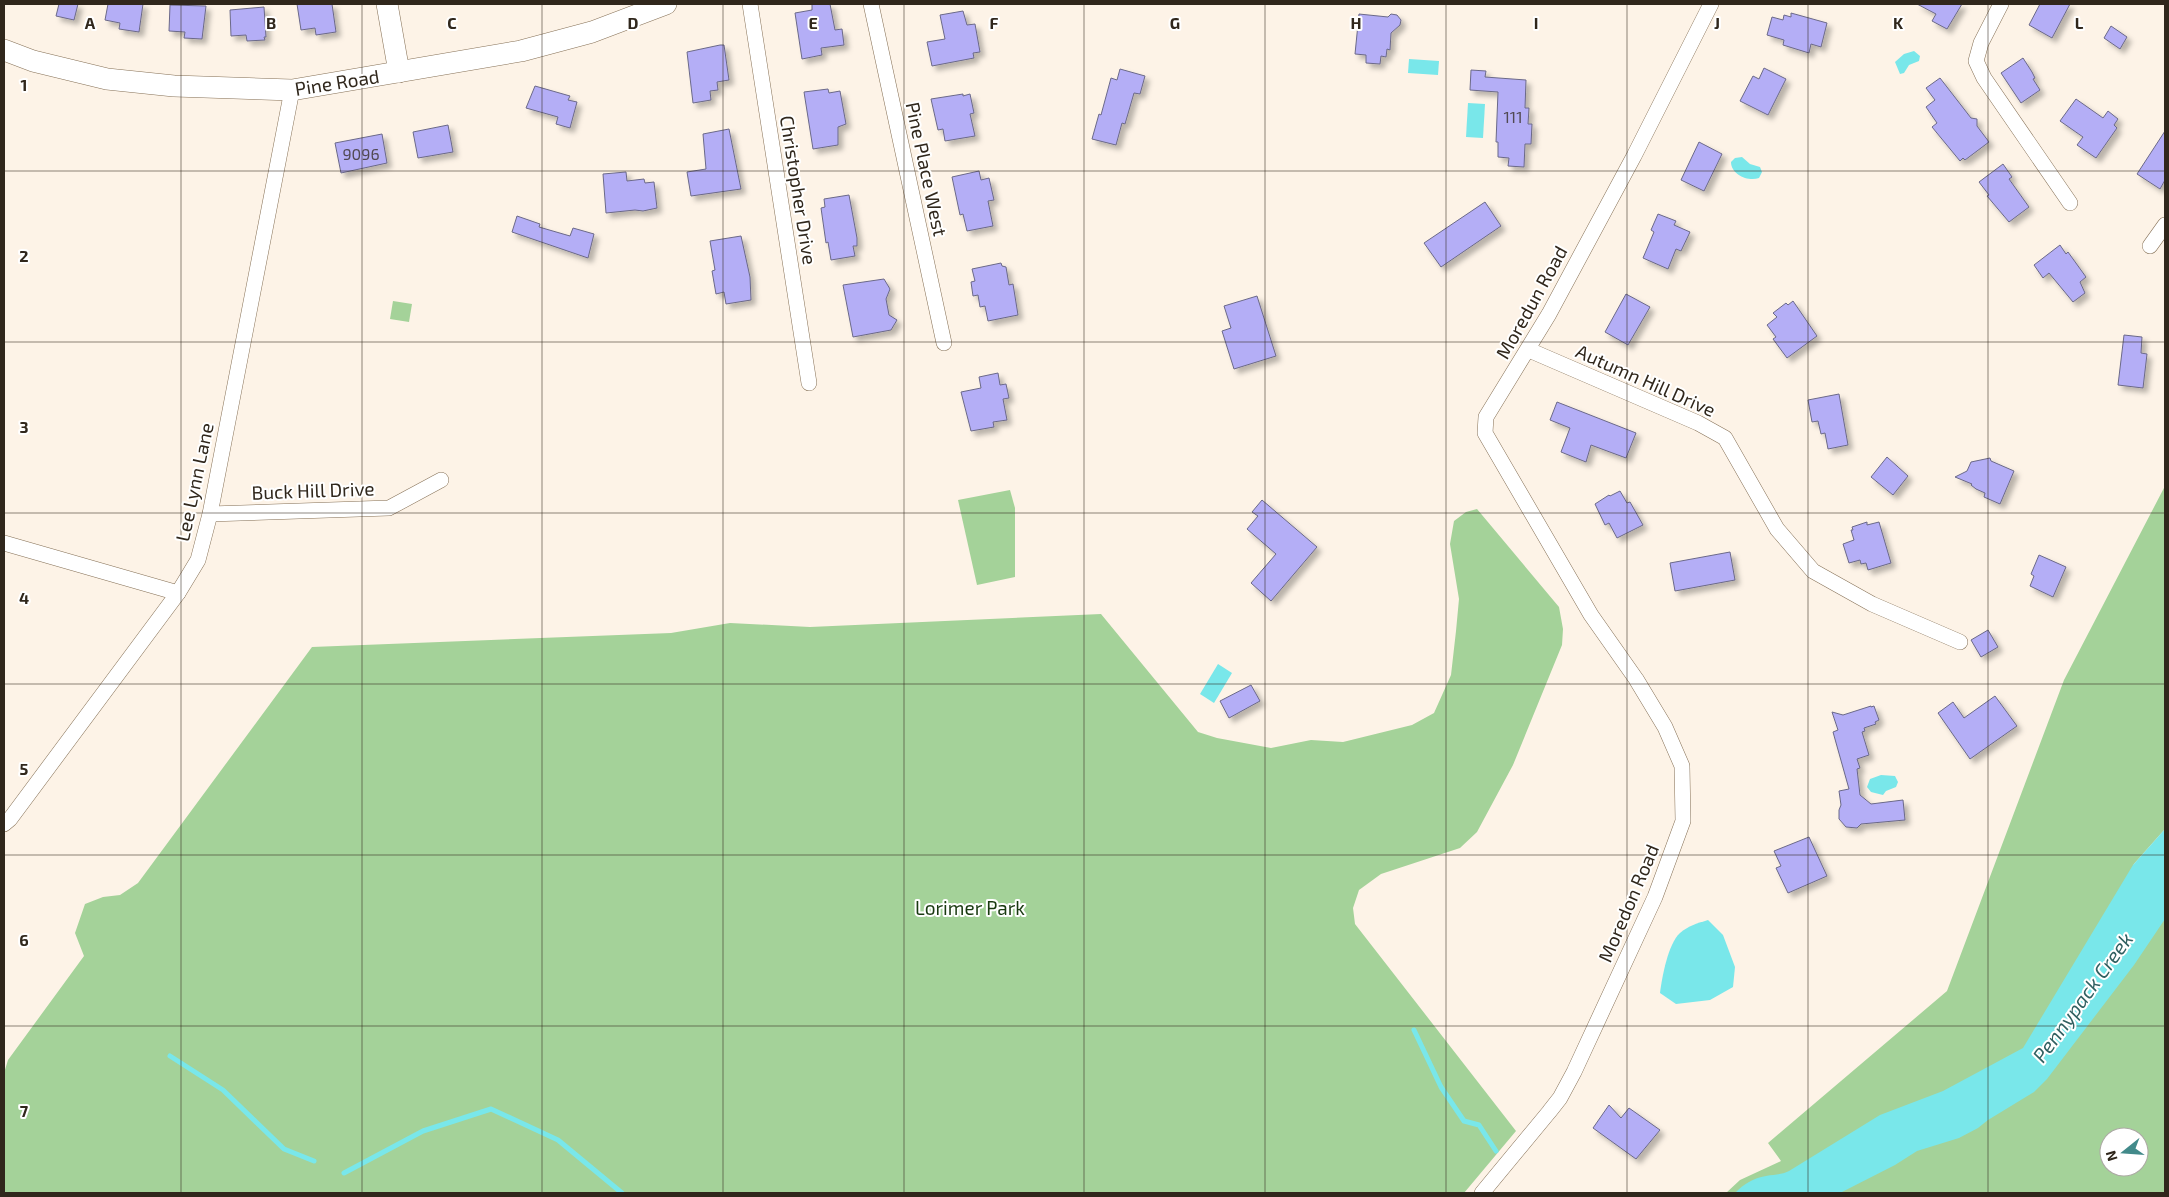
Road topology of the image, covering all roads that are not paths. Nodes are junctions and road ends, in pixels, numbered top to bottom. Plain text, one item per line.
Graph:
1 (387, 4) edge
2 (666, 4) edge
3 (750, 4) edge
4 (871, 4) edge
5 (1710, 4) edge
6 (2001, 4) edge
7 (4, 50) edge
8 (399, 72) junction
9 (292, 90) junction
10 (2070, 202) dead end
11 (2165, 226) edge
12 (2150, 246) dead end
13 (944, 343) dead end
14 (1529, 350) junction
15 (809, 383) dead end
16 (441, 480) dead end
17 (210, 514) junction
18 (4, 543) edge
19 (178, 593) junction
20 (1591, 615) joint
21 (1960, 642) dead end
22 (4, 824) edge
23 (1482, 1193) edge

1 - 8 street
2 - 8 street, Pine Road
3 - 15 street, Christopher Drive
4 - 13 street, Pine Place West
5 - 14 street, Moredun Road
6 - 10 street
7 - 9 street, Pine Road
8 - 9 street, Pine Road
9 - 17 street, Lee Lynn Lane
11 - 12 street
14 - 20 street, Moredun Road
14 - 21 street, Autumn Hill Drive
16 - 17 street, Buck Hill Drive
17 - 19 street, Lee Lynn Lane
18 - 19 street
19 - 22 street, Lee Lynn Lane
20 - 23 street, Moredon Road

